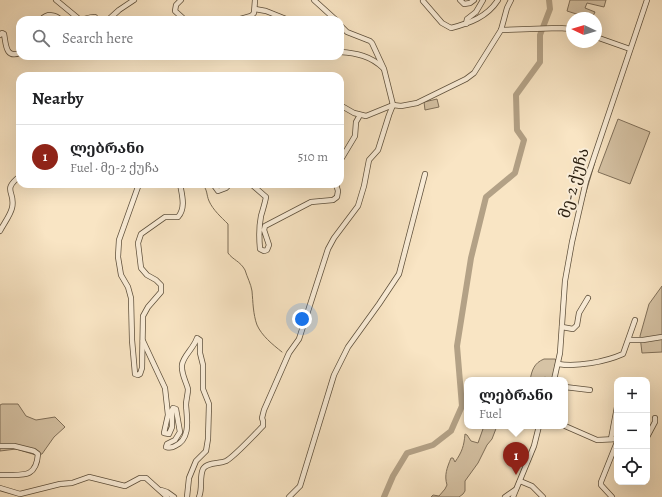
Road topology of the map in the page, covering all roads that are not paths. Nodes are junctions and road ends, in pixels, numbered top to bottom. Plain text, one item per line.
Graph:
1 (56, 0) edge
2 (134, 0) edge
3 (181, 0) edge
4 (255, 0) edge
5 (314, 0) edge
6 (460, 0) edge
7 (474, 0) edge
8 (483, 0) edge
9 (498, 0) edge
10 (512, 0) edge
11 (647, 0) edge
12 (423, 1) edge
13 (255, 9) junction
14 (45, 16) edge
15 (56, 16) edge
16 (75, 16) edge
17 (112, 16) edge
18 (181, 16) edge
19 (251, 16) edge
20 (277, 16) edge
21 (332, 16) edge
22 (466, 24) junction
23 (344, 29) edge
24 (566, 29) edge
25 (501, 30) junction
26 (0, 35) edge
27 (602, 39) edge
28 (630, 49) junction
29 (344, 53) edge
30 (16, 54) edge
31 (384, 69) junction
32 (394, 105) junction
33 (344, 107) edge
34 (360, 115) junction
35 (344, 154) edge
36 (425, 174) dead end
37 (16, 180) edge
38 (138, 188) edge
39 (181, 188) edge
40 (216, 188) edge
41 (226, 188) edge
42 (256, 188) edge
43 (337, 188) edge
44 (0, 231) edge
45 (588, 298) dead end
46 (635, 320) dead end
47 (562, 327) junction
48 (662, 337) edge
49 (629, 340) junction
50 (143, 341) junction
51 (558, 364) junction
52 (555, 377) edge
53 (568, 387) edge
54 (590, 390) dead end
55 (616, 413) edge
56 (655, 418) dead end
57 (568, 427) edge
58 (538, 429) edge
59 (650, 431) edge
60 (611, 439) junction
61 (614, 440) edge
62 (0, 446) edge
63 (614, 448) edge
64 (0, 475) edge
65 (520, 481) junction
66 (0, 488) edge
67 (158, 489) junction
68 (515, 490) junction
69 (167, 497) edge
70 (174, 497) edge
71 (187, 497) edge
72 (199, 497) edge
73 (289, 497) edge
74 (505, 497) edge
75 (513, 497) edge
76 (543, 497) edge
77 (612, 497) edge

1 - 16 street
2 - 17 street
3 - 18 street
4 - 13 street
5 - 21 street
6 - 7 street
8 - 22 street
9 - 22 street
10 - 25 street
11 - 28 street, მე-2 ქუჩა
12 - 22 street
13 - 19 street
13 - 20 street
14 - 15 street
23 - 31 street
24 - 25 street
25 - 32 street
26 - 30 street
27 - 28 street
28 - 47 street, მე-2 ქუჩა
29 - 31 street
31 - 32 street
32 - 34 street
32 - 72 street
33 - 34 street
34 - 35 street
36 - 73 street
37 - 44 street
38 - 50 street
39 - 50 street
40 - 41 street
42 - 43 street
45 - 47 street
46 - 49 street
47 - 51 street, მე-2 ქუჩა
48 - 49 street
49 - 51 street
50 - 71 street
51 - 52 street, მე-2 ქუჩა
53 - 54 street
55 - 60 street
56 - 59 street
57 - 60 street
58 - 65 street
60 - 61 street
62 - 64 street
63 - 77 street
65 - 68 street
65 - 76 street
66 - 67 street
67 - 69 street
67 - 70 street
68 - 74 street
68 - 75 street

